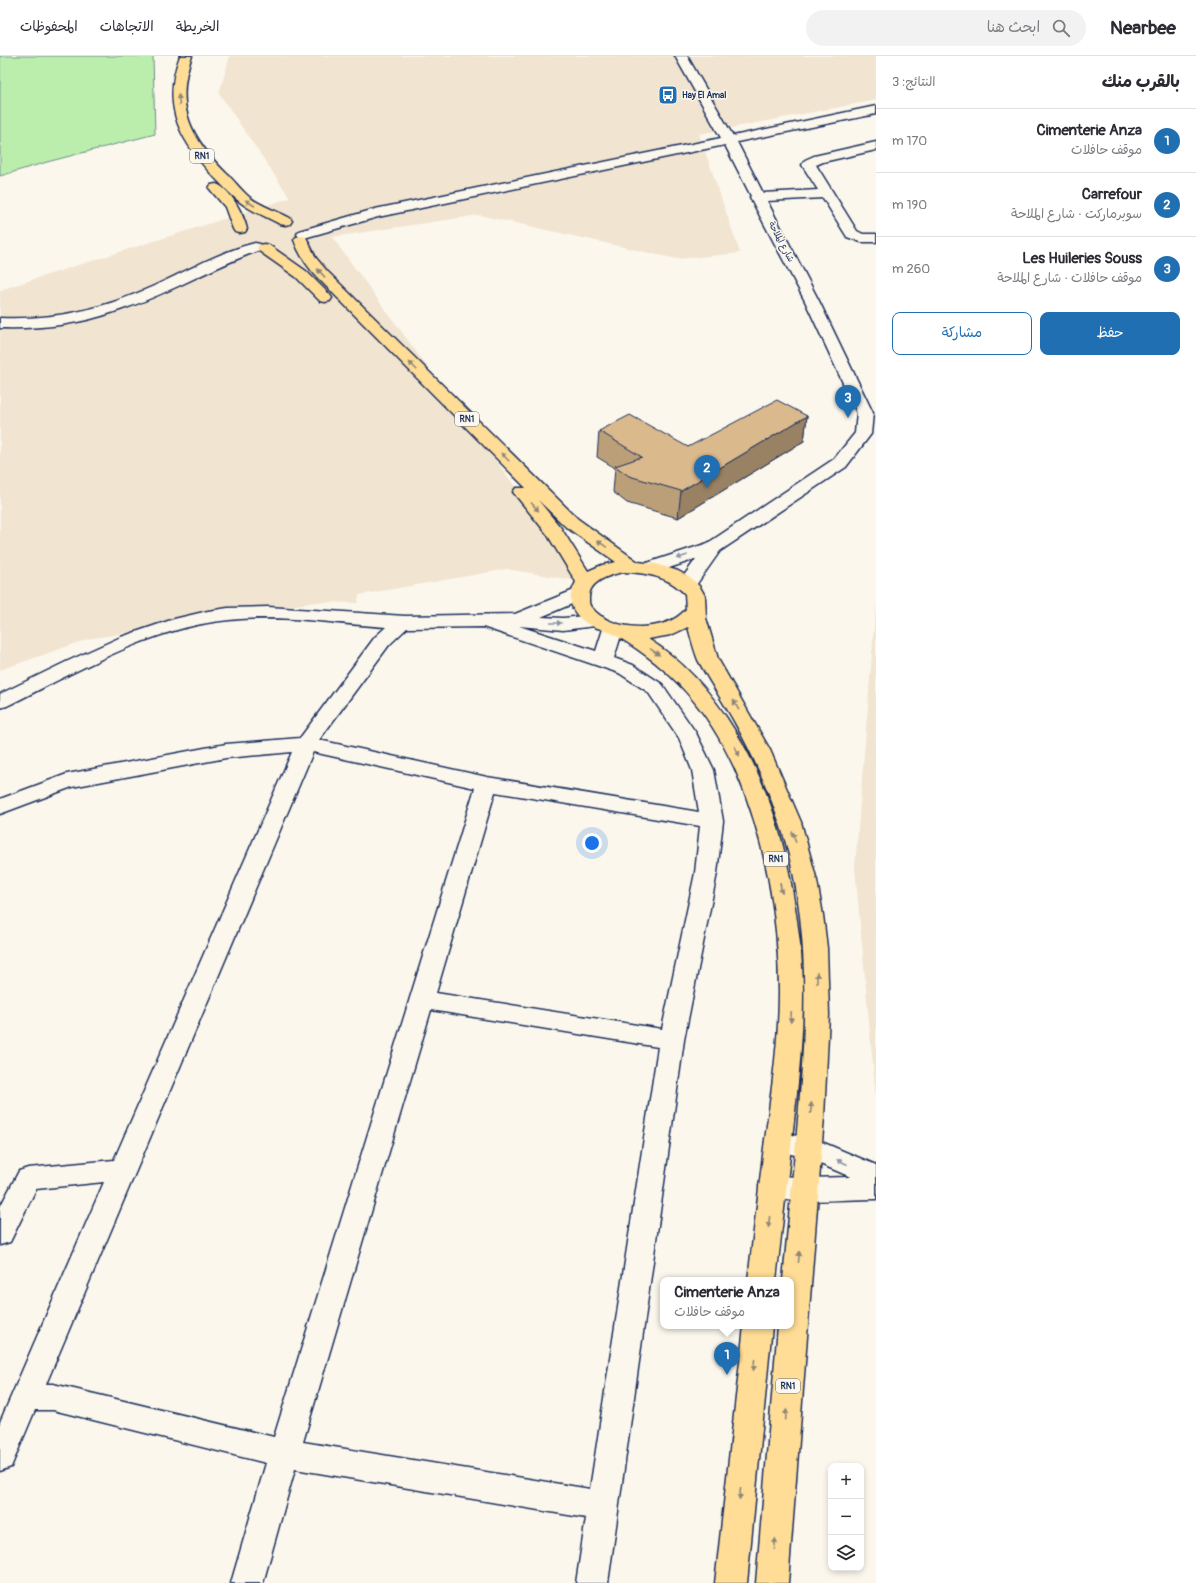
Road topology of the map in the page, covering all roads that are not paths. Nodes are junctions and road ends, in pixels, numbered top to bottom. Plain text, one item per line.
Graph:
1 (186, 56) edge
2 (681, 56) edge
3 (876, 110) edge
4 (176, 138) dead end
5 (729, 140) junction
6 (876, 146) edge
7 (826, 194) junction
8 (757, 197) junction
9 (375, 213) junction
10 (289, 222) junction
11 (239, 234) junction
12 (876, 238) edge
13 (295, 241) junction
14 (260, 248) junction
15 (222, 259) junction
16 (0, 323) edge
17 (870, 435) edge
18 (714, 547) junction
19 (642, 567) junction
20 (687, 584) junction
21 (582, 588) junction
22 (695, 610) junction
23 (518, 620) junction
24 (488, 622) junction
25 (401, 623) junction
26 (610, 627) junction
27 (604, 661) junction
28 (0, 702) edge
29 (306, 744) junction
30 (487, 784) junction
31 (0, 807) edge
32 (712, 821) junction
33 (422, 1000) junction
34 (672, 1040) junction
35 (778, 1142) junction
36 (808, 1147) junction
37 (122, 1170) junction
38 (876, 1177) edge
39 (772, 1186) junction
40 (876, 1188) edge
41 (806, 1189) junction
42 (0, 1234) edge
43 (762, 1277) edge
44 (794, 1306) edge
45 (758, 1329) edge
46 (792, 1329) edge
47 (25, 1396) junction
48 (284, 1453) junction
49 (0, 1457) edge
50 (604, 1506) junction
51 (247, 1583) edge
52 (592, 1583) edge
53 (731, 1583) edge
54 (772, 1583) edge

10 -> 1 highway, RN1
2 - 5 street, شارع الملاحة
3 - 5 street
4 - 11 highway, RN1
5 - 8 street, شارع الملاحة
5 - 9 street
6 - 7 street
7 - 8 street
7 - 12 street
8 - 17 street, شارع الملاحة
9 - 10 street
9 - 13 street
10 - 11 highway
10 - 13 highway, RN1
11 - 14 highway, RN1
11 - 15 street
13 - 14 highway
19 -> 13 highway, RN1
14 - 15 street
14 -> 21 highway, RN1
15 - 16 street
17 - 18 street
18 -> 19 street
18 - 20 street
19 - 20 highway, RN1
19 - 21 highway, RN1
20 - 22 highway, RN1
21 - 23 street
21 - 26 highway, RN1
22 - 26 highway
36 -> 22 highway, RN1
23 - 24 street
23 -> 26 street
24 - 25 street
24 - 27 street
25 - 28 street
25 - 29 street
26 - 27 street
26 -> 35 highway, RN1
27 - 32 street
29 - 30 street
29 - 31 street
29 - 37 street
30 - 32 street
30 - 33 street
32 - 34 street
33 - 34 street
33 - 48 street
34 - 50 street
35 - 36 street
35 - 39 highway, RN1
38 -> 36 street
36 - 41 highway, RN1
37 - 42 street
37 - 47 street
39 - 41 street
39 -> 43 highway, RN1
40 - 41 street
44 -> 41 highway, RN1
45 -> 53 highway
54 -> 46 highway, RN1
47 - 48 street
47 - 49 street
48 - 50 street
48 - 51 street
50 - 52 street

